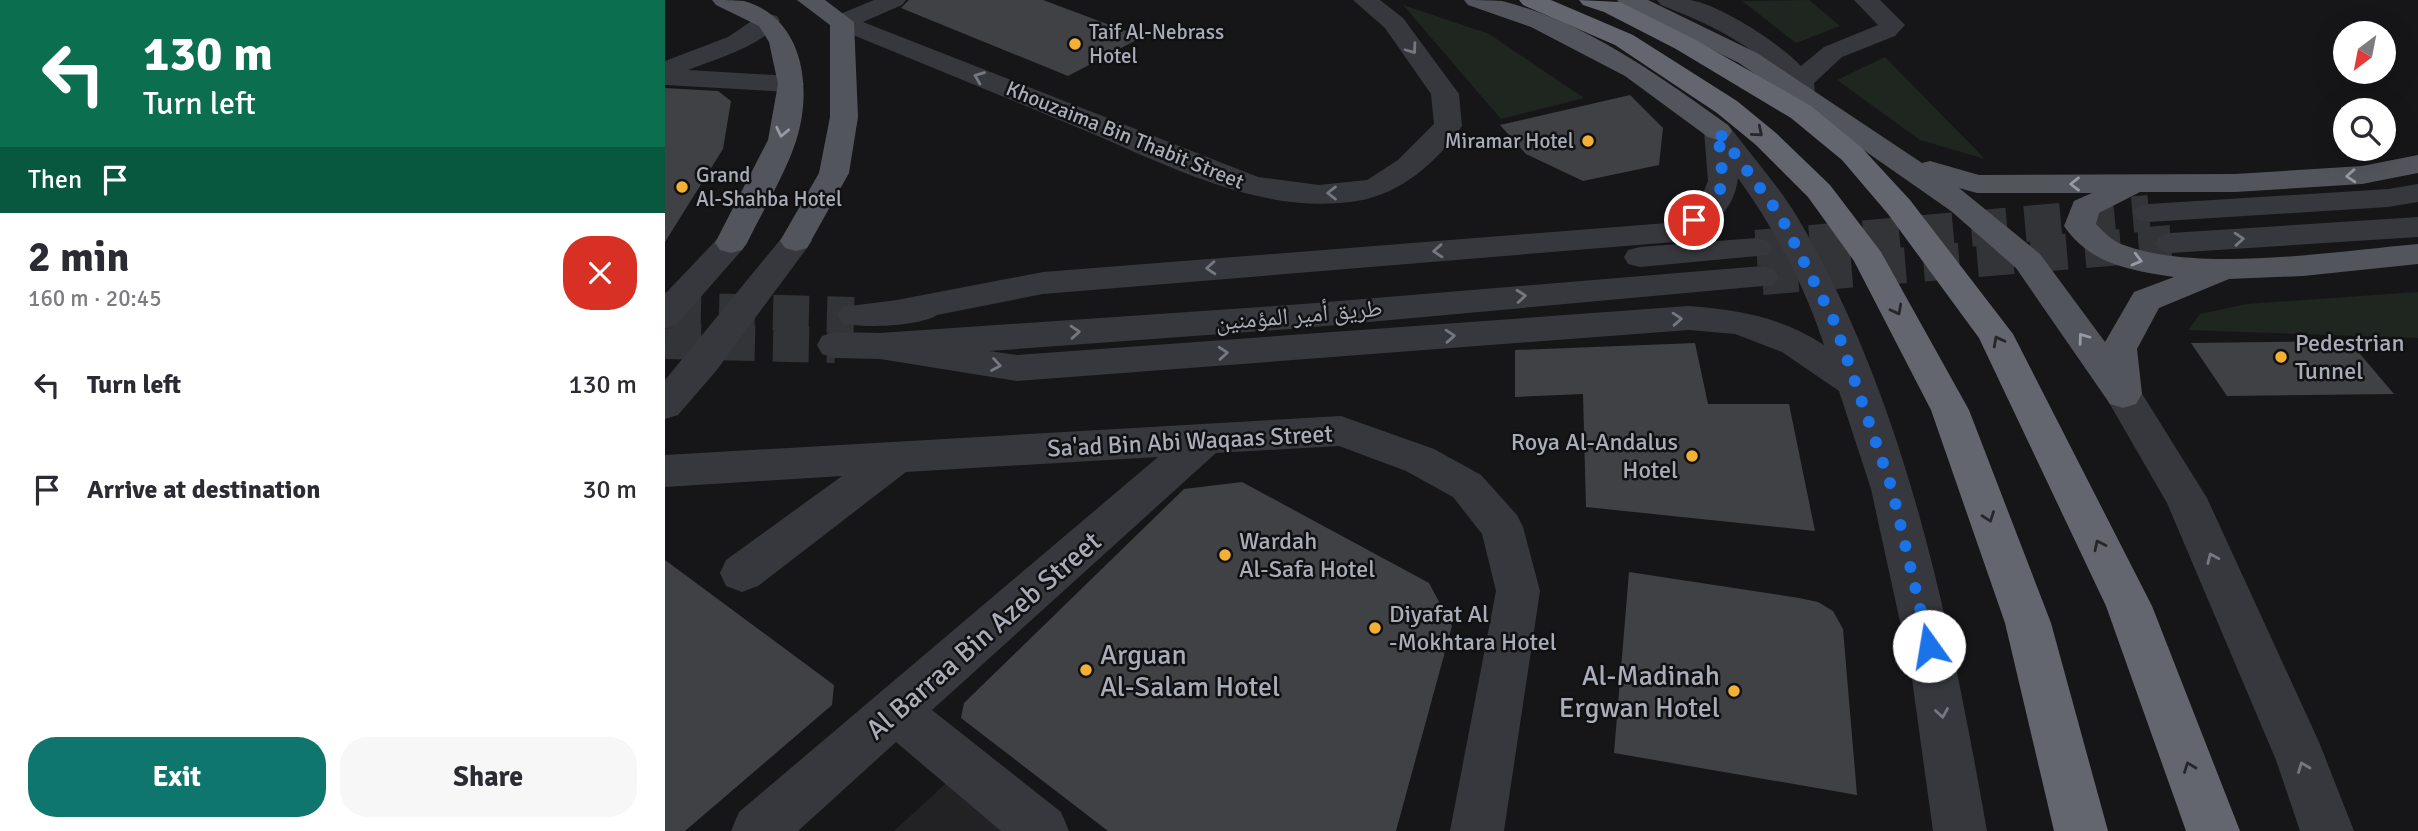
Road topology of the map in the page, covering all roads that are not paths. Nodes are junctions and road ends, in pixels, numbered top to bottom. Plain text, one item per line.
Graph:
1 (724, 0) edge
2 (809, 0) edge
3 (894, 0) edge
4 (1365, 0) edge
5 (1476, 0) edge
6 (1591, 0) edge
7 (1627, 0) edge
8 (1669, 0) edge
9 (1866, 0) edge
10 (1535, 11) edge
11 (1722, 11) edge
12 (768, 21) junction
13 (842, 22) junction
14 (1685, 44) junction
15 (665, 70) edge
16 (665, 78) edge
17 (791, 84) junction
18 (1801, 96) junction
19 (1722, 119) junction
20 (1898, 160) junction
21 (2418, 164) edge
22 (2134, 184) junction
23 (2418, 193) edge
24 (2149, 214) tunnel mouth
25 (2418, 227) edge
26 (796, 242) joint
27 (731, 243) joint
28 (2171, 243) tunnel mouth
29 (2418, 254) edge
30 (2377, 257) junction
31 (2418, 267) edge
32 (2225, 269) junction
33 (898, 311) junction
34 (855, 314) tunnel mouth
35 (665, 316) edge
36 (835, 345) tunnel mouth
37 (880, 346) junction
38 (1855, 383) junction
39 (2123, 394) junction
40 (665, 405) edge
41 (1207, 438) junction
42 (896, 458) junction
43 (665, 471) edge
44 (742, 573) dead end
45 (896, 711) junction
46 (758, 831) edge
47 (1042, 831) edge
48 (1478, 831) edge
49 (1960, 831) edge
50 (2081, 831) edge
51 (2213, 831) edge
52 (2327, 831) edge

1 - 12 main road
2 - 13 main road, Khouzaima Bin Thabit Street
3 - 13 street
4 -> 13 street, Khouzaima Bin Thabit Street
5 - 10 main road
6 - 14 highway
7 - 14 main road
7 - 18 main road
8 - 11 street
9 - 18 street
10 - 19 main road
10 - 19 highway
11 - 18 street
12 - 15 street
12 - 17 main road
13 - 26 main road
14 - 18 highway
16 - 17 street
17 -> 27 main road
18 - 20 main road
51 -> 18 highway
19 -> 33 street
19 - 38 street
19 -> 50 highway
22 -> 20 main road
39 -> 20 main road
21 -> 22 main road
22 -> 32 main road
23 - 24 street
28 -> 25 street
26 - 40 street
27 - 35 street
29 - 30 main road
30 - 31 main road
30 - 32 main road
32 - 39 main road
33 - 34 street
37 -> 33 street, طريق أمير المؤمنين
36 - 37 street, طريق أمير المؤمنين
37 -> 38 street
38 -> 49 street
52 -> 39 street
41 - 42 street, Sa'ad Bin Abi Waqaas Street
41 - 45 street, Al Barraa Bin Azeb Street
41 - 48 street, Sa'ad Bin Abi Waqaas Street
42 - 43 street, Sa'ad Bin Abi Waqaas Street
42 - 44 street
45 - 46 street, Al Barraa Bin Azeb Street
45 - 47 street

